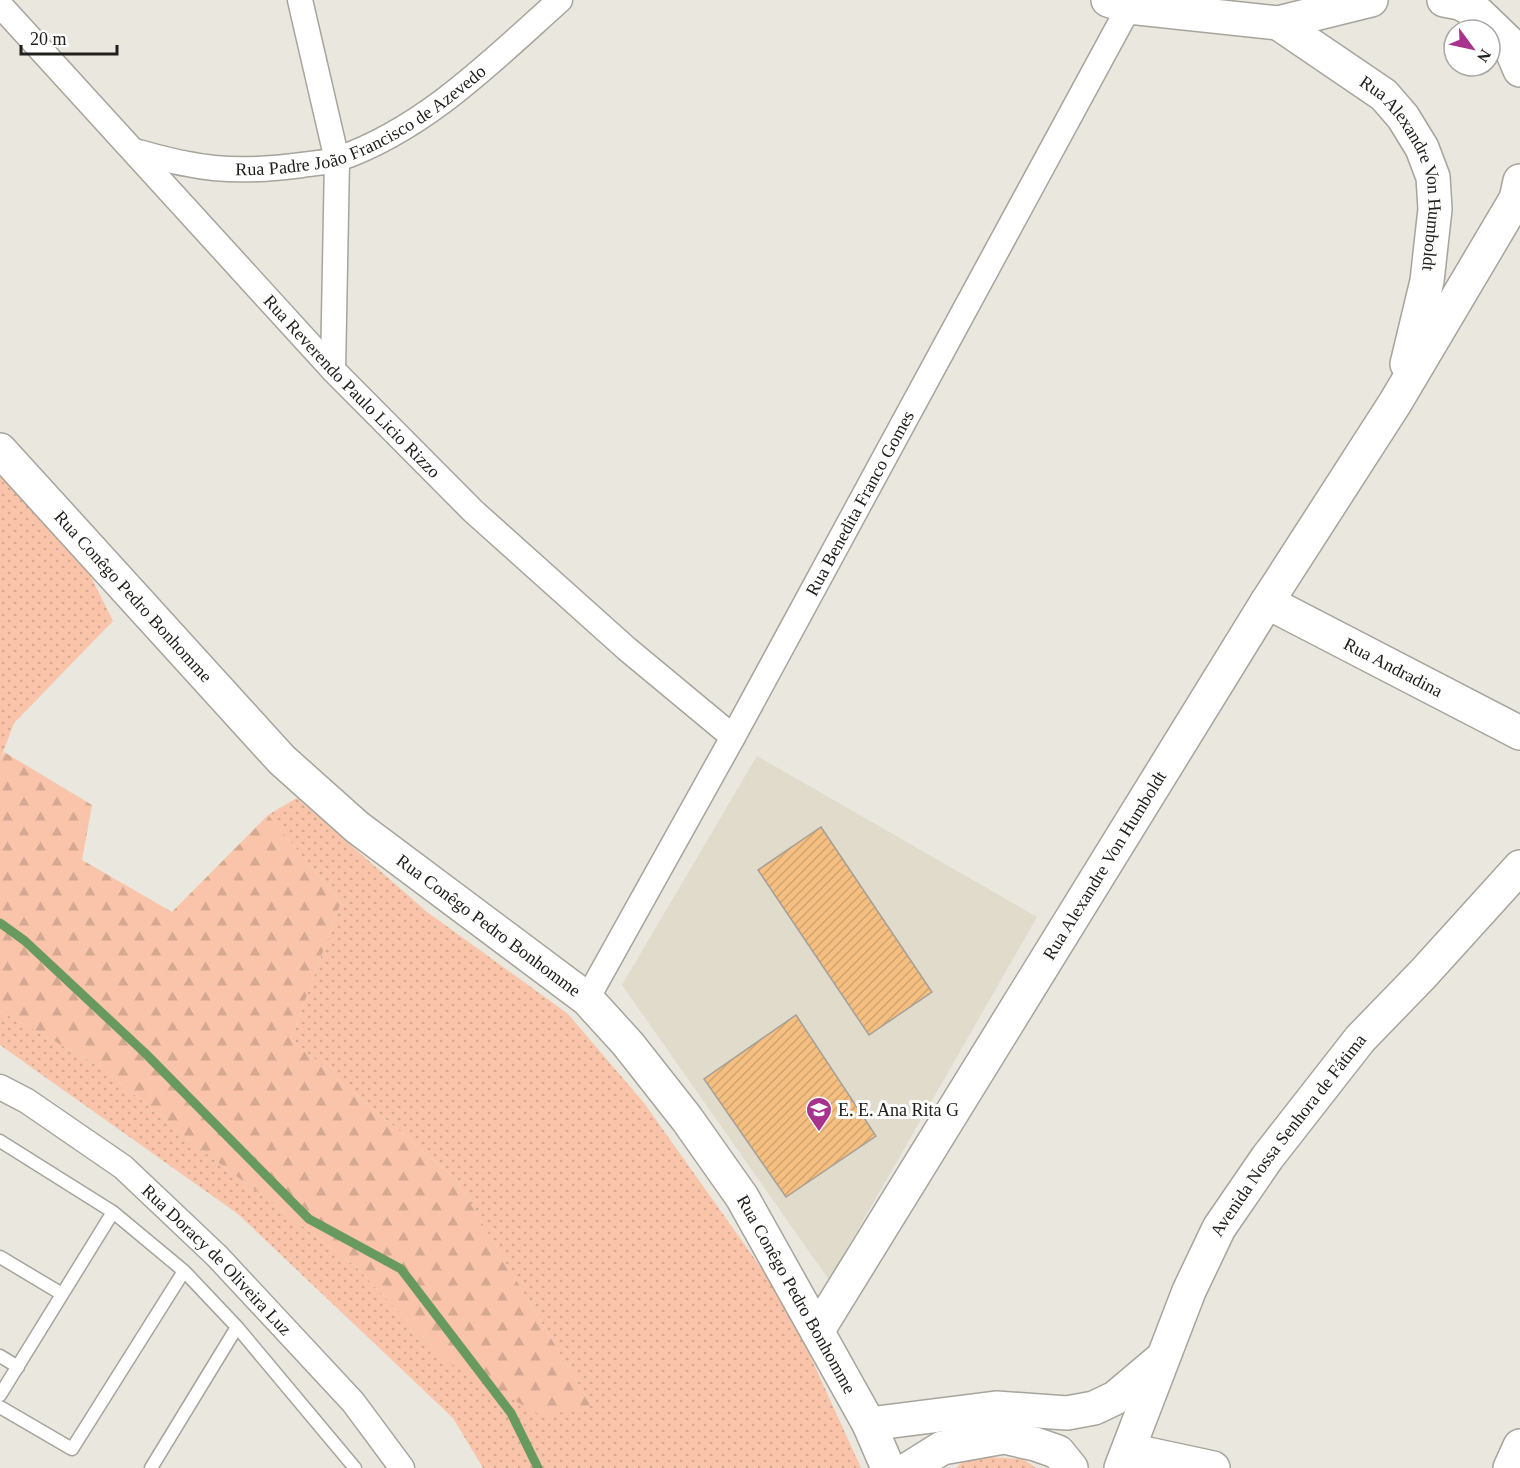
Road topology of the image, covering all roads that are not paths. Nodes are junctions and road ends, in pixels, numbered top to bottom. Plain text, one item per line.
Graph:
1 (300, 0) edge
2 (560, 0) edge
3 (1371, 0) edge
4 (1444, 0) edge
5 (1118, 3) edge
6 (0, 5) edge
7 (1278, 23) junction
8 (1520, 70) edge
9 (135, 151) junction
10 (337, 160) junction
11 (1520, 181) edge
12 (333, 370) junction
13 (1395, 403) junction
14 (0, 450) edge
15 (1267, 602) junction
16 (1520, 733) edge
17 (733, 737) junction
18 (1520, 867) edge
19 (587, 999) junction
20 (0, 1087) edge
21 (0, 1141) edge
22 (113, 1212) junction
23 (0, 1257) edge
24 (184, 1271) junction
25 (62, 1294) junction
26 (237, 1327) junction
27 (818, 1330) junction
28 (0, 1356) edge
29 (1163, 1357) junction
30 (18, 1367) junction
31 (0, 1395) edge
32 (0, 1407) edge
33 (869, 1424) junction
34 (1520, 1446) edge
35 (1126, 1462) edge
36 (157, 1466) edge
37 (355, 1468) edge
38 (402, 1468) edge
39 (888, 1468) edge
40 (910, 1468) edge
41 (1071, 1468) edge
42 (1213, 1468) edge
43 (1510, 1468) edge

1 - 10 street
2 - 10 street, Rua Padre João Francisco de Azevedo
3 - 7 main road, Rua Alexandre Von Humboldt
4 - 8 main road
5 - 7 main road, Rua Alexandre Von Humboldt
5 - 17 street, Rua Benedita Franco Gomes
6 - 9 street, Rua Reverendo Paulo Licio Rizzo
7 - 13 main road, Rua Alexandre Von Humboldt
9 - 10 street, Rua Padre João Francisco de Azevedo
9 - 12 street, Rua Reverendo Paulo Licio Rizzo
10 - 12 street
11 - 13 main road, Rua Alexandre Von Humboldt
12 - 17 street, Rua Reverendo Paulo Licio Rizzo
13 - 15 main road, Rua Alexandre Von Humboldt
14 - 19 main road, Rua Conêgo Pedro Bonhomme
15 - 16 main road, Rua Andradina
15 - 27 main road, Rua Alexandre Von Humboldt
17 - 19 street, Rua Benedita Franco Gomes
18 - 29 main road, Avenida Nossa Senhora de Fátima
19 - 27 main road, Rua Conêgo Pedro Bonhomme
20 - 38 street, Rua Doracy de Oliveira Luz
21 - 22 lane
22 - 24 lane
22 - 25 lane
23 - 25 lane
24 - 26 lane
24 - 32 lane
25 - 30 lane
26 - 36 lane
26 - 37 lane
27 - 33 main road, Rua Conêgo Pedro Bonhomme
28 - 30 lane
29 - 33 main road
29 - 35 main road, Avenida Nossa Senhora de Fátima
30 - 31 lane
33 - 39 main road, Rua Conêgo Pedro Bonhomme
34 - 43 main road
35 - 42 main road
40 - 41 main road

